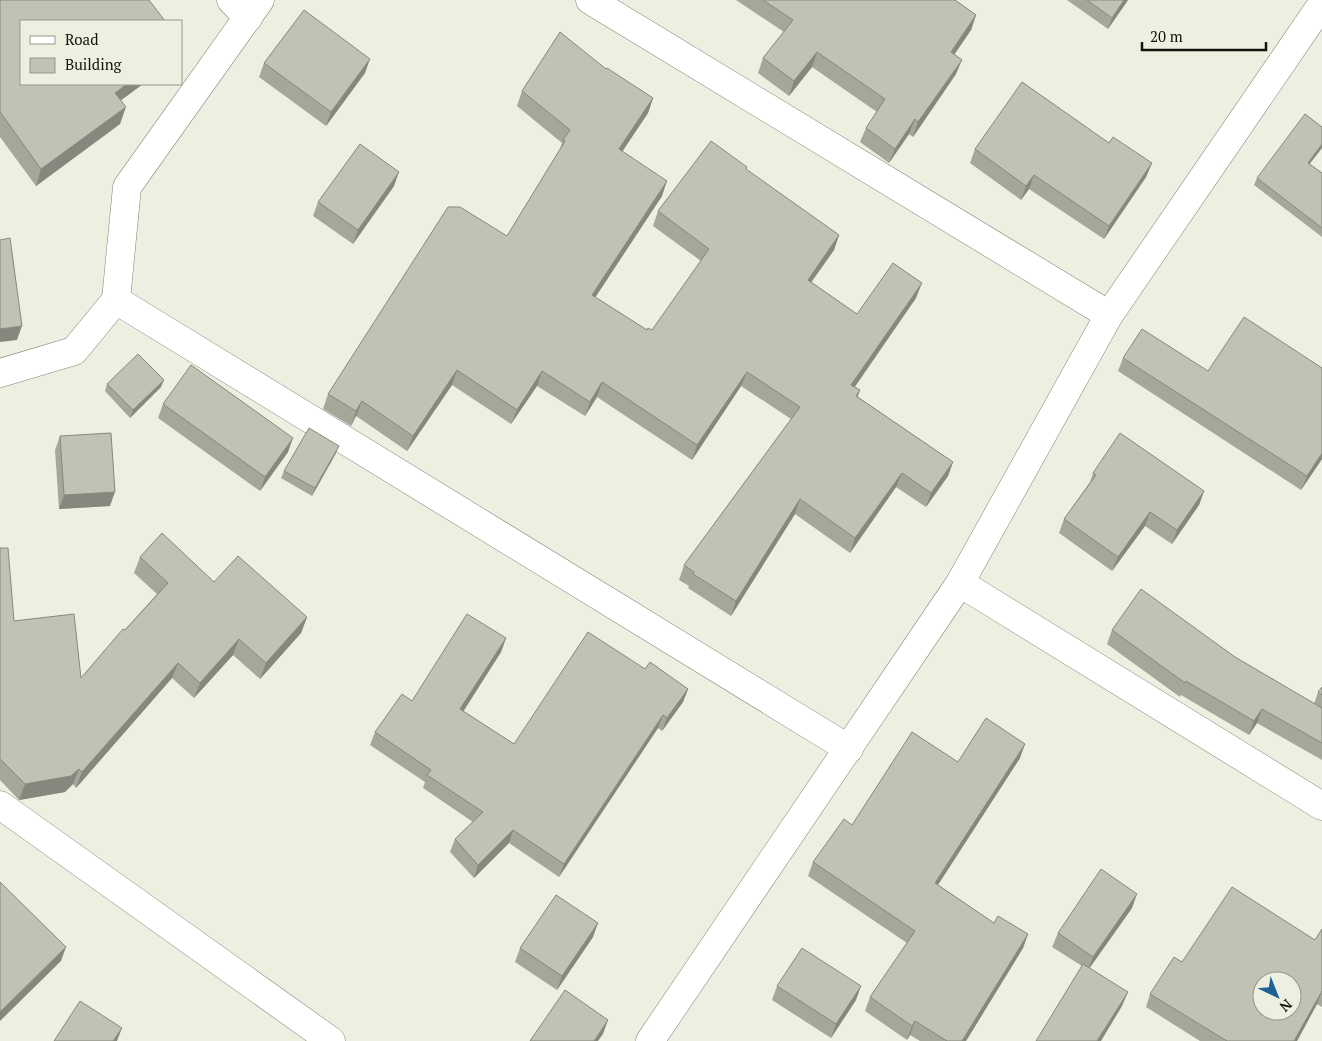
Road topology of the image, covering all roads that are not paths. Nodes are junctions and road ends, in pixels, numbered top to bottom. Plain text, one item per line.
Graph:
1 (590, 0) edge
2 (1322, 4) edge
3 (246, 6) edge
4 (116, 300) junction
5 (1109, 315) junction
6 (0, 373) edge
7 (960, 583) junction
8 (848, 749) junction
9 (0, 805) edge
10 (1322, 806) edge
11 (655, 1039) edge
12 (331, 1041) edge

1 - 5 street
2 - 5 street
3 - 4 street
4 - 6 street
4 - 8 street
5 - 7 street
7 - 8 street
7 - 10 street
8 - 11 street
9 - 12 street

